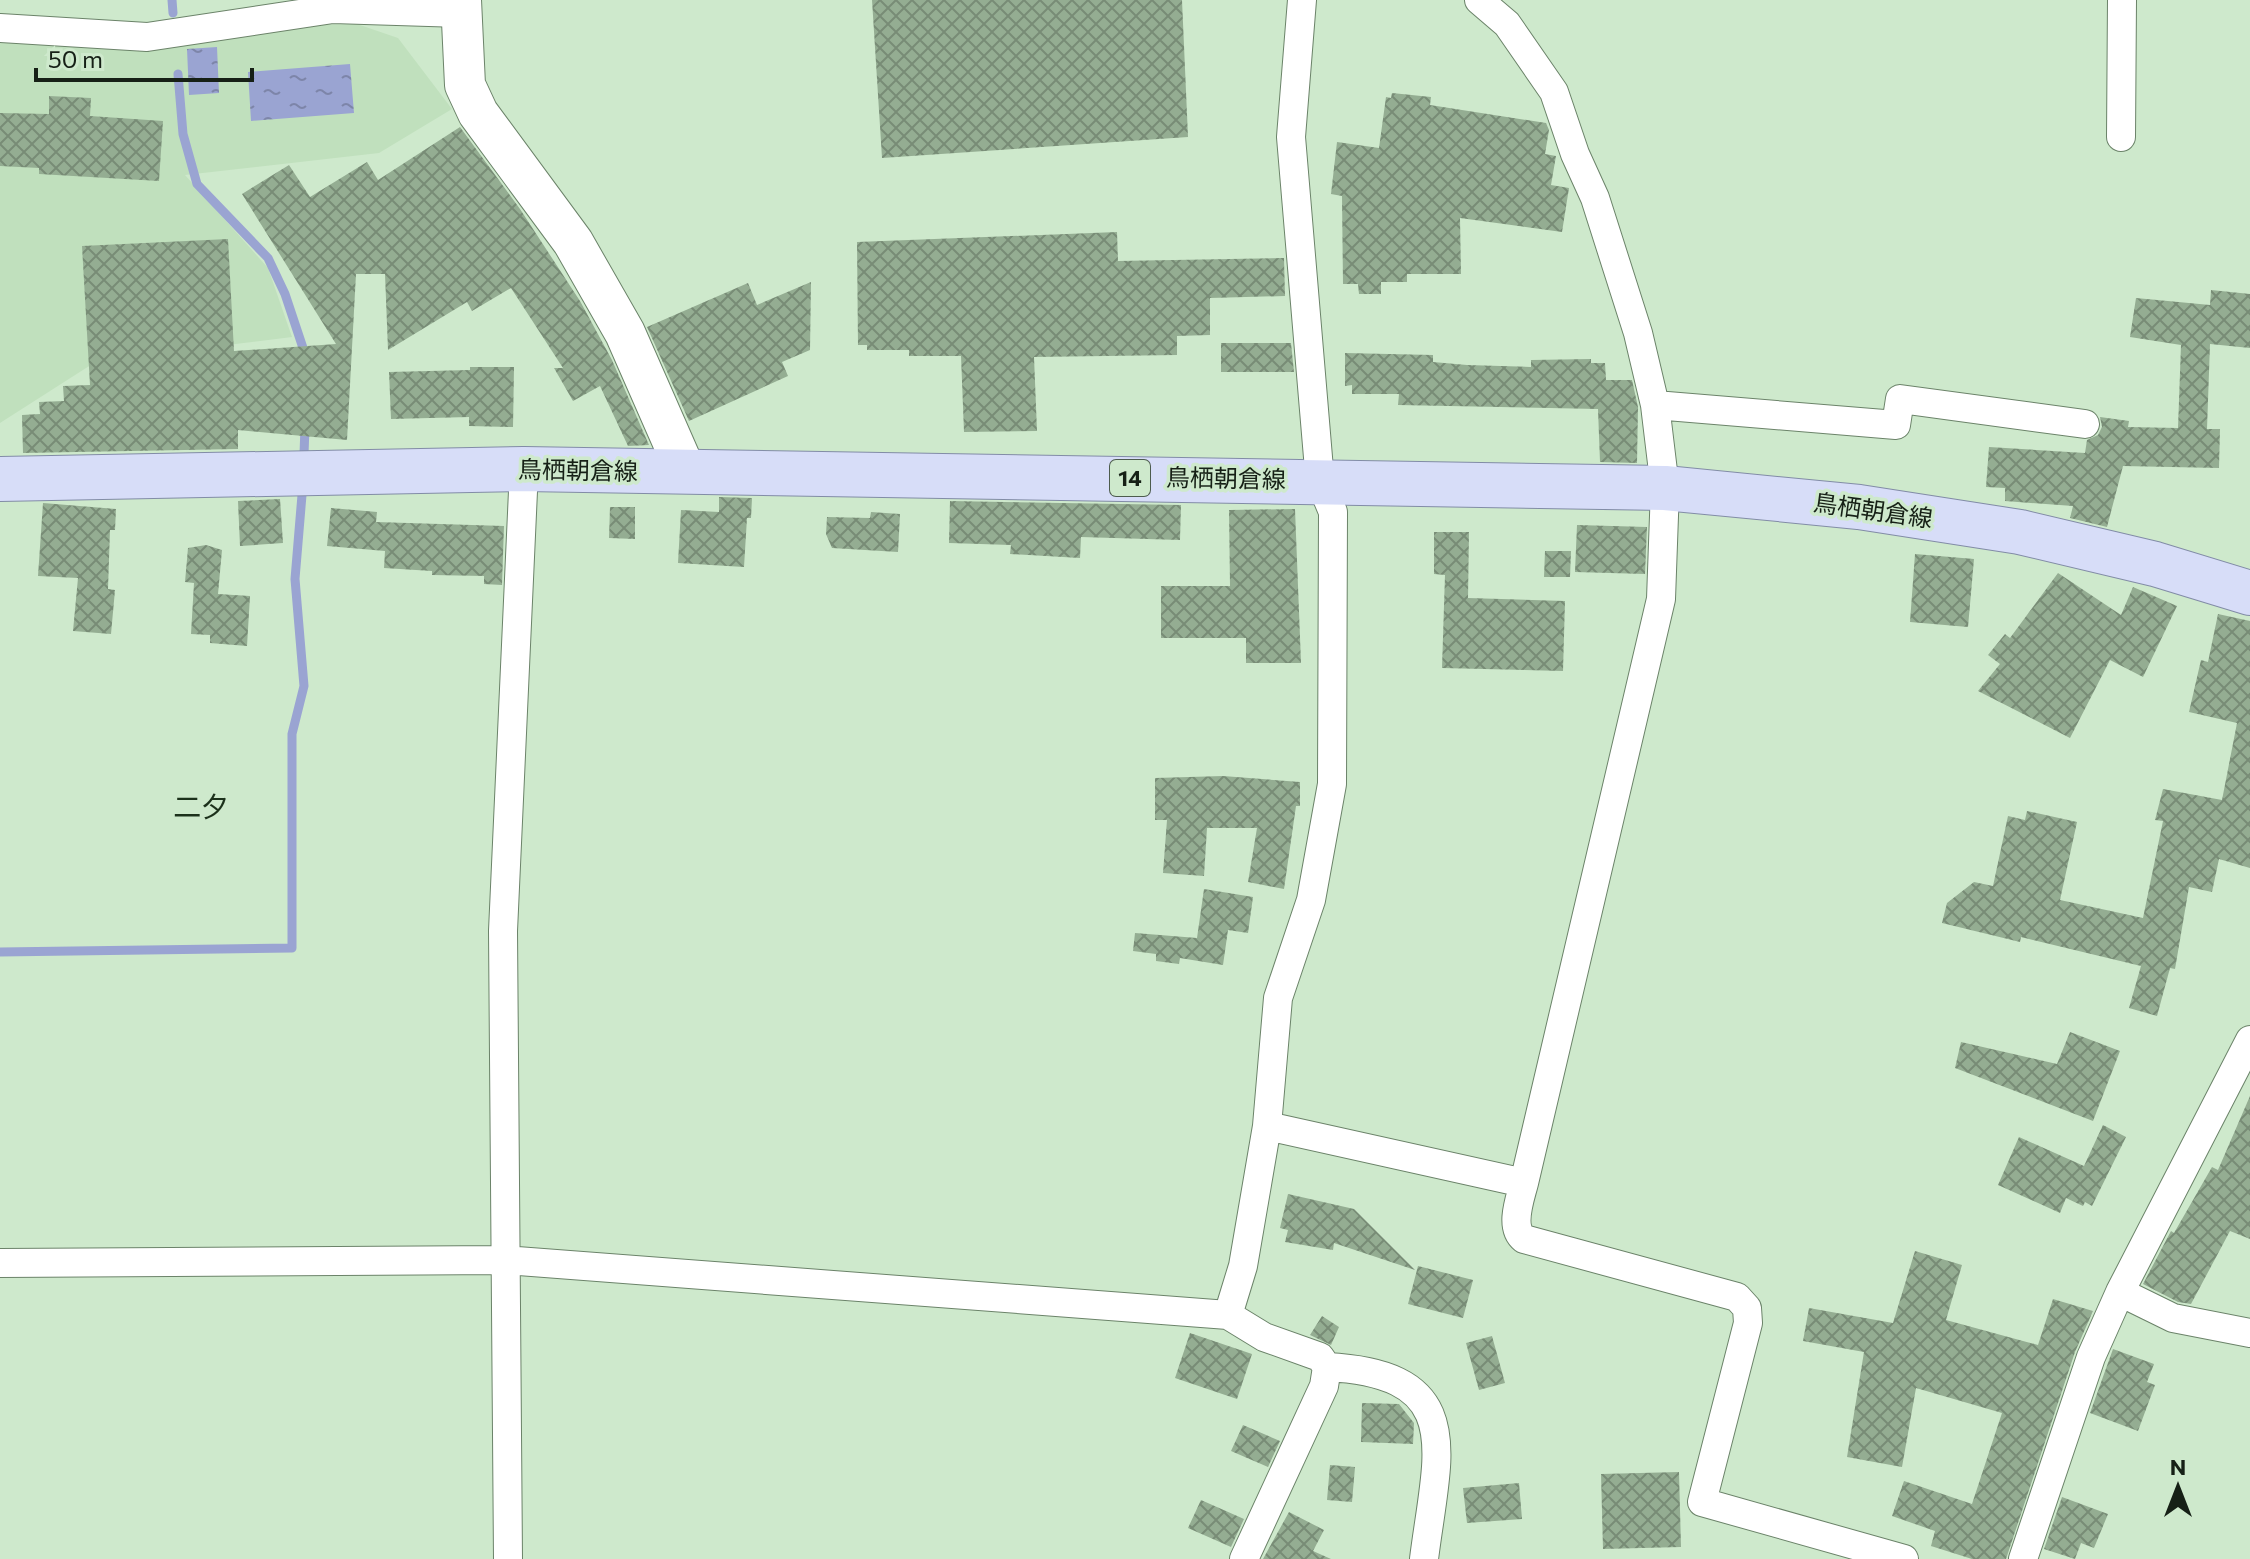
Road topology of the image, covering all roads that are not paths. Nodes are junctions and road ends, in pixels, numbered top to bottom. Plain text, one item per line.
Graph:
1 (1302, 0) edge
2 (1479, 0) edge
3 (2122, 0) edge
4 (461, 7) edge
5 (0, 28) edge
6 (2121, 137) dead end
7 (1655, 405) junction
8 (2085, 424) dead end
9 (524, 469) junction
10 (686, 472) junction
11 (0, 479) edge
12 (1320, 481) junction
13 (1665, 488) junction
14 (2250, 593) edge
15 (2250, 1040) edge
16 (1267, 1126) junction
17 (1524, 1183) junction
18 (504, 1260) junction
19 (0, 1263) edge
20 (2120, 1292) junction
21 (1228, 1315) junction
22 (2250, 1333) edge
23 (1327, 1367) junction
24 (508, 1559) edge
25 (1244, 1559) edge
26 (1424, 1559) edge
27 (1904, 1559) edge
28 (2023, 1559) edge

1 - 12 street
2 - 7 street
3 - 6 street
4 - 5 street
4 - 10 street
7 - 8 street
7 - 13 street
9 - 10 main road, 鳥栖朝倉線 / 14
9 - 11 main road, 鳥栖朝倉線 / 14
9 - 18 street
10 - 12 main road, 鳥栖朝倉線 / 14
12 - 13 main road, 鳥栖朝倉線 / 14
12 - 16 street
13 - 14 main road, 鳥栖朝倉線 / 14
13 - 17 street
15 - 20 street
16 - 17 street
16 - 21 street
17 - 27 street
18 - 19 street
18 - 21 street
18 - 24 street
20 - 22 street
20 - 28 street
21 - 23 street
23 - 25 street
23 - 26 street

